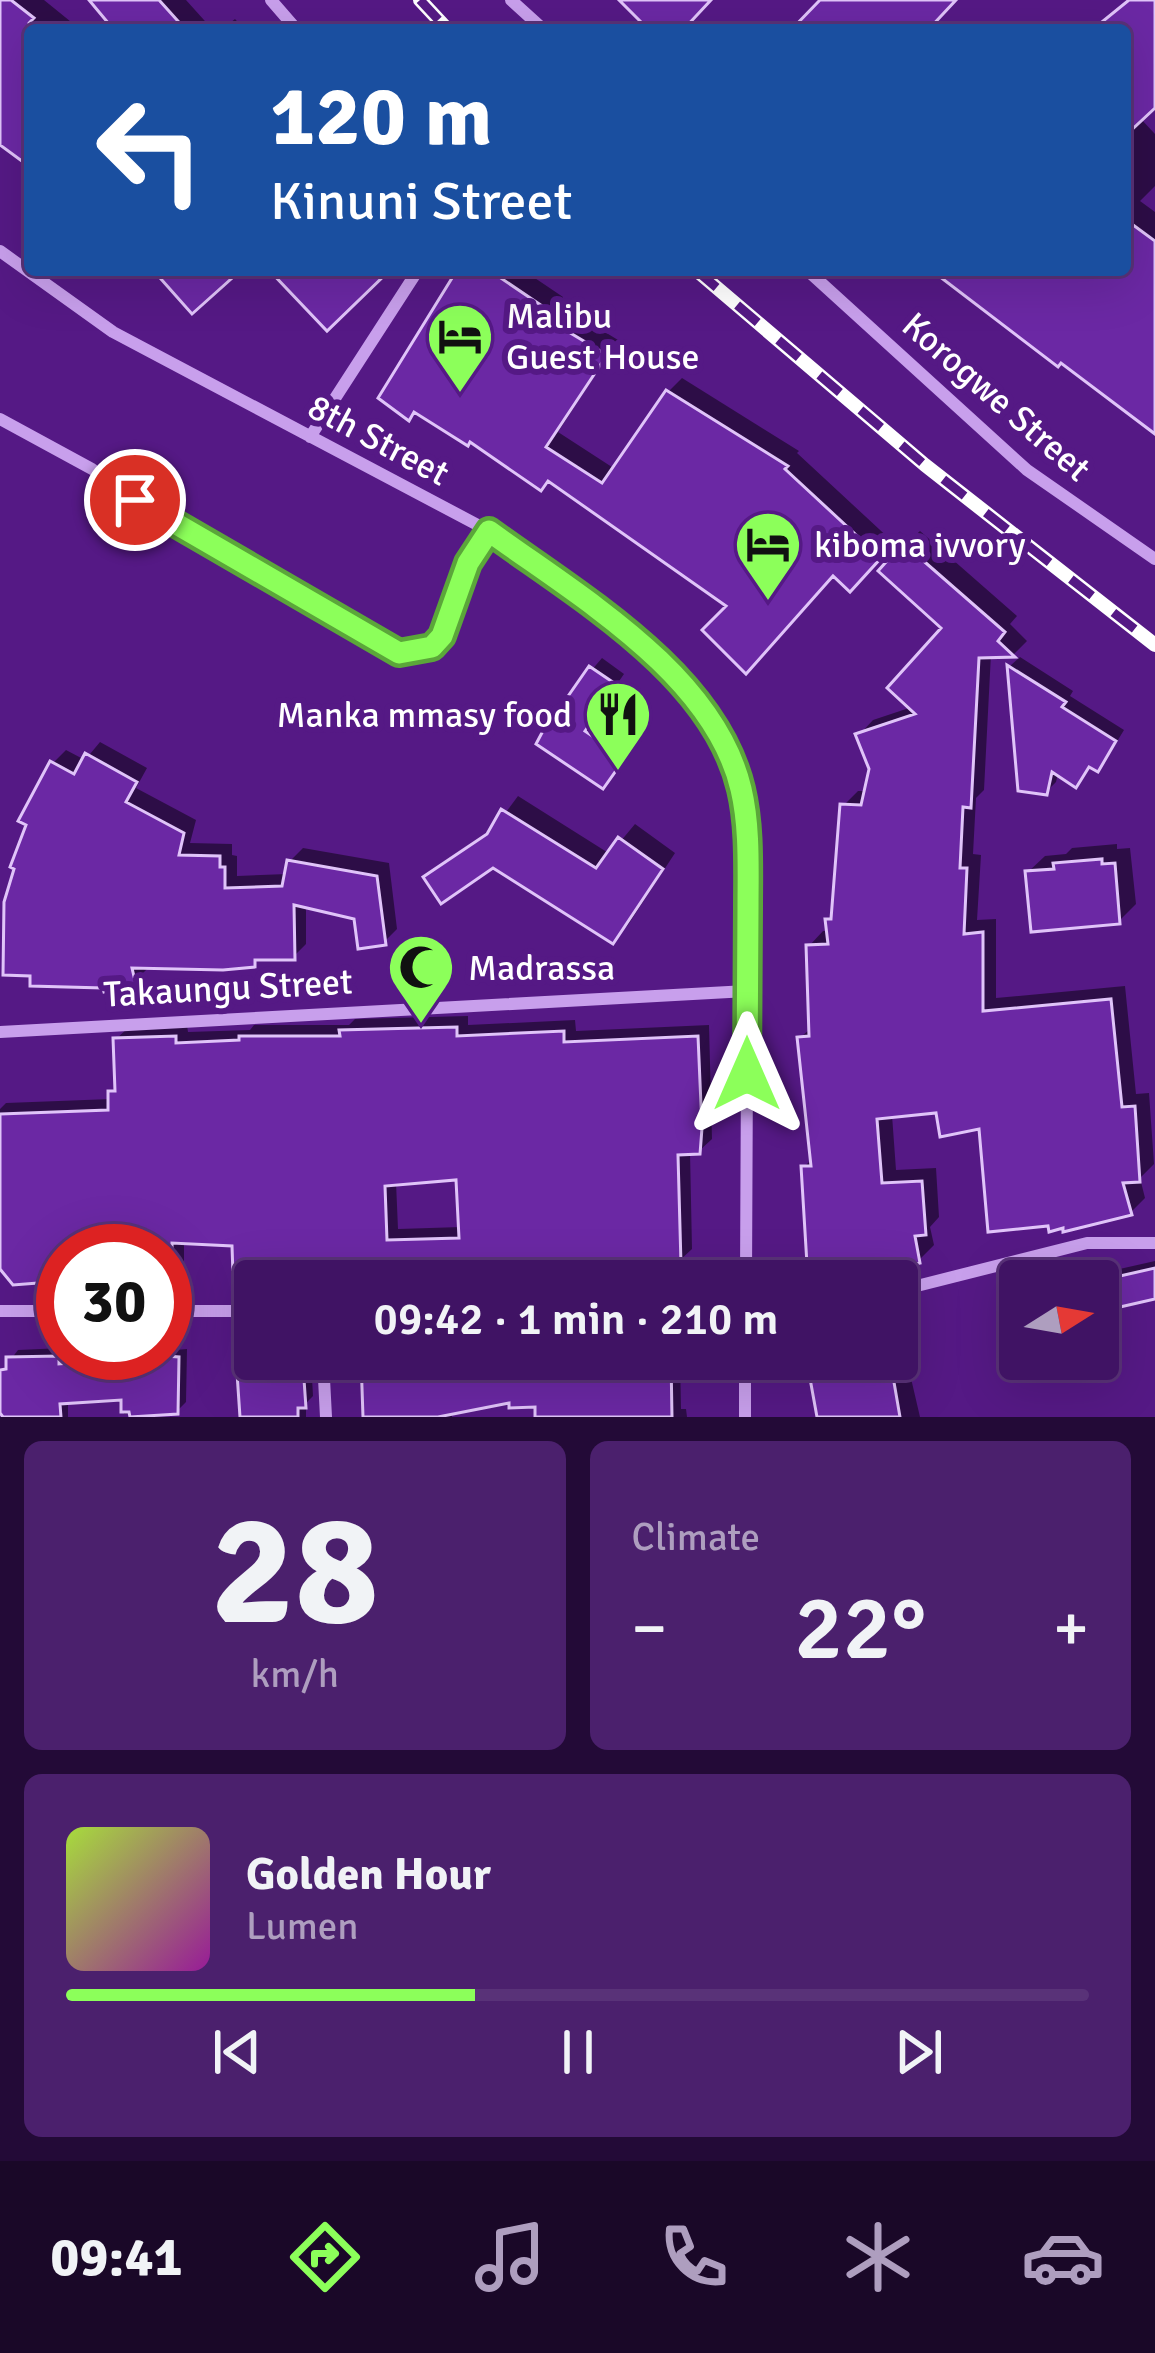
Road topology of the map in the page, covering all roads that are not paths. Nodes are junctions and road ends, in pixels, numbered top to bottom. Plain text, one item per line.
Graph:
1 (271, 0) edge
2 (511, 0) edge
3 (292, 24) edge
4 (537, 24) edge
5 (35, 276) edge
6 (414, 276) edge
7 (814, 276) edge
8 (0, 419) edge
9 (310, 437) junction
10 (489, 531) junction
11 (1155, 560) edge
12 (747, 991) junction
13 (0, 1032) edge
14 (1155, 1243) edge
15 (746, 1260) edge
16 (918, 1286) edge
17 (0, 1311) edge
18 (36, 1311) edge
19 (192, 1311) edge
20 (234, 1311) edge
21 (324, 1380) edge
22 (746, 1380) edge
23 (326, 1417) edge
24 (745, 1417) edge

1 - 3 street
2 - 4 street
5 - 9 street, 8th Street
6 - 9 street
7 - 11 street, Korogwe Street
8 - 10 street
9 - 10 street, 8th Street
10 - 12 street, 8th Street
12 - 13 street, Takaungu Street
12 - 15 street, 8th Street
14 - 16 street
17 - 18 street
19 - 20 street
21 - 23 street
22 - 24 street

